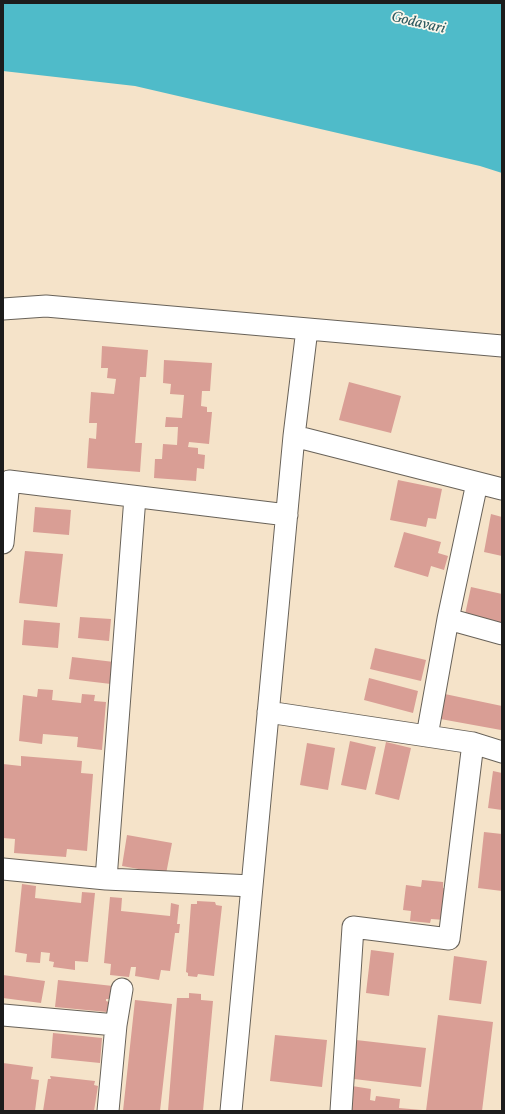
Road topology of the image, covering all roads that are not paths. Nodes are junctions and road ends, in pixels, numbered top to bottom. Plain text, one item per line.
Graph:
1 (3, 309) edge
2 (307, 329) junction
3 (502, 346) edge
4 (294, 436) junction
5 (477, 483) junction
6 (502, 489) edge
7 (135, 497) junction
8 (287, 516) junction
9 (3, 542) edge
10 (448, 619) junction
11 (502, 634) edge
12 (268, 712) junction
13 (427, 736) junction
14 (473, 743) junction
15 (502, 752) edge
16 (3, 869) edge
17 (106, 879) junction
18 (252, 886) junction
19 (122, 989) dead end
20 (3, 1015) edge
21 (116, 1025) junction
22 (108, 1111) edge
23 (231, 1111) edge
24 (341, 1111) edge

1 - 2 street
2 - 3 street
2 - 4 street
4 - 5 street
4 - 8 street
5 - 6 street
5 - 10 street
7 - 8 street
7 - 9 street
7 - 17 street
8 - 12 street
10 - 11 street
10 - 13 street
12 - 13 street
12 - 18 street
13 - 14 street
14 - 15 street
14 - 24 street
16 - 17 street
17 - 18 street
18 - 23 street
19 - 21 street
20 - 21 street
21 - 22 street

